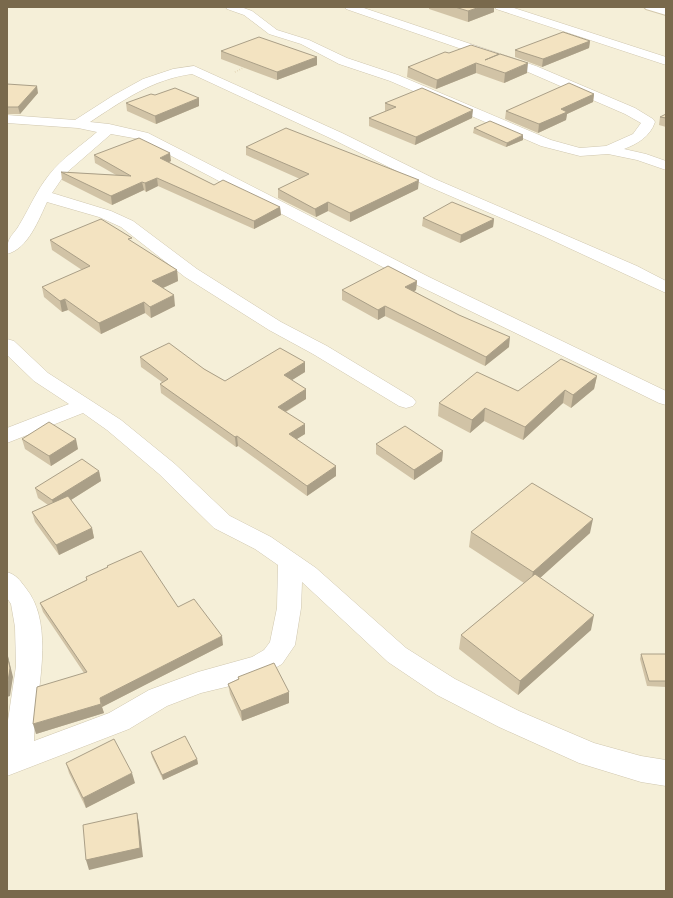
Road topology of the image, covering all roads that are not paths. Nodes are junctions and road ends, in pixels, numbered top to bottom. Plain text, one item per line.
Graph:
1 (231, 7) edge
2 (350, 7) edge
3 (500, 7) edge
4 (650, 7) edge
5 (666, 12) edge
6 (666, 61) edge
7 (7, 119) edge
8 (78, 124) junction
9 (109, 128) junction
10 (608, 150) junction
11 (666, 166) edge
12 (42, 195) junction
13 (7, 249) edge
14 (666, 288) edge
15 (7, 345) edge
16 (666, 399) edge
17 (406, 402) dead end
18 (83, 406) junction
19 (7, 436) edge
20 (290, 561) junction
21 (7, 581) edge
22 (13, 762) edge
23 (666, 773) edge

1 - 10 street
2 - 10 street
3 - 6 street
4 - 5 street
7 - 8 street
8 - 9 street
8 - 14 street
9 - 12 street
9 - 16 street
10 - 11 street
12 - 13 street
12 - 17 street
15 - 18 street
18 - 19 street
18 - 20 street
20 - 22 street
20 - 23 street
21 - 22 street

